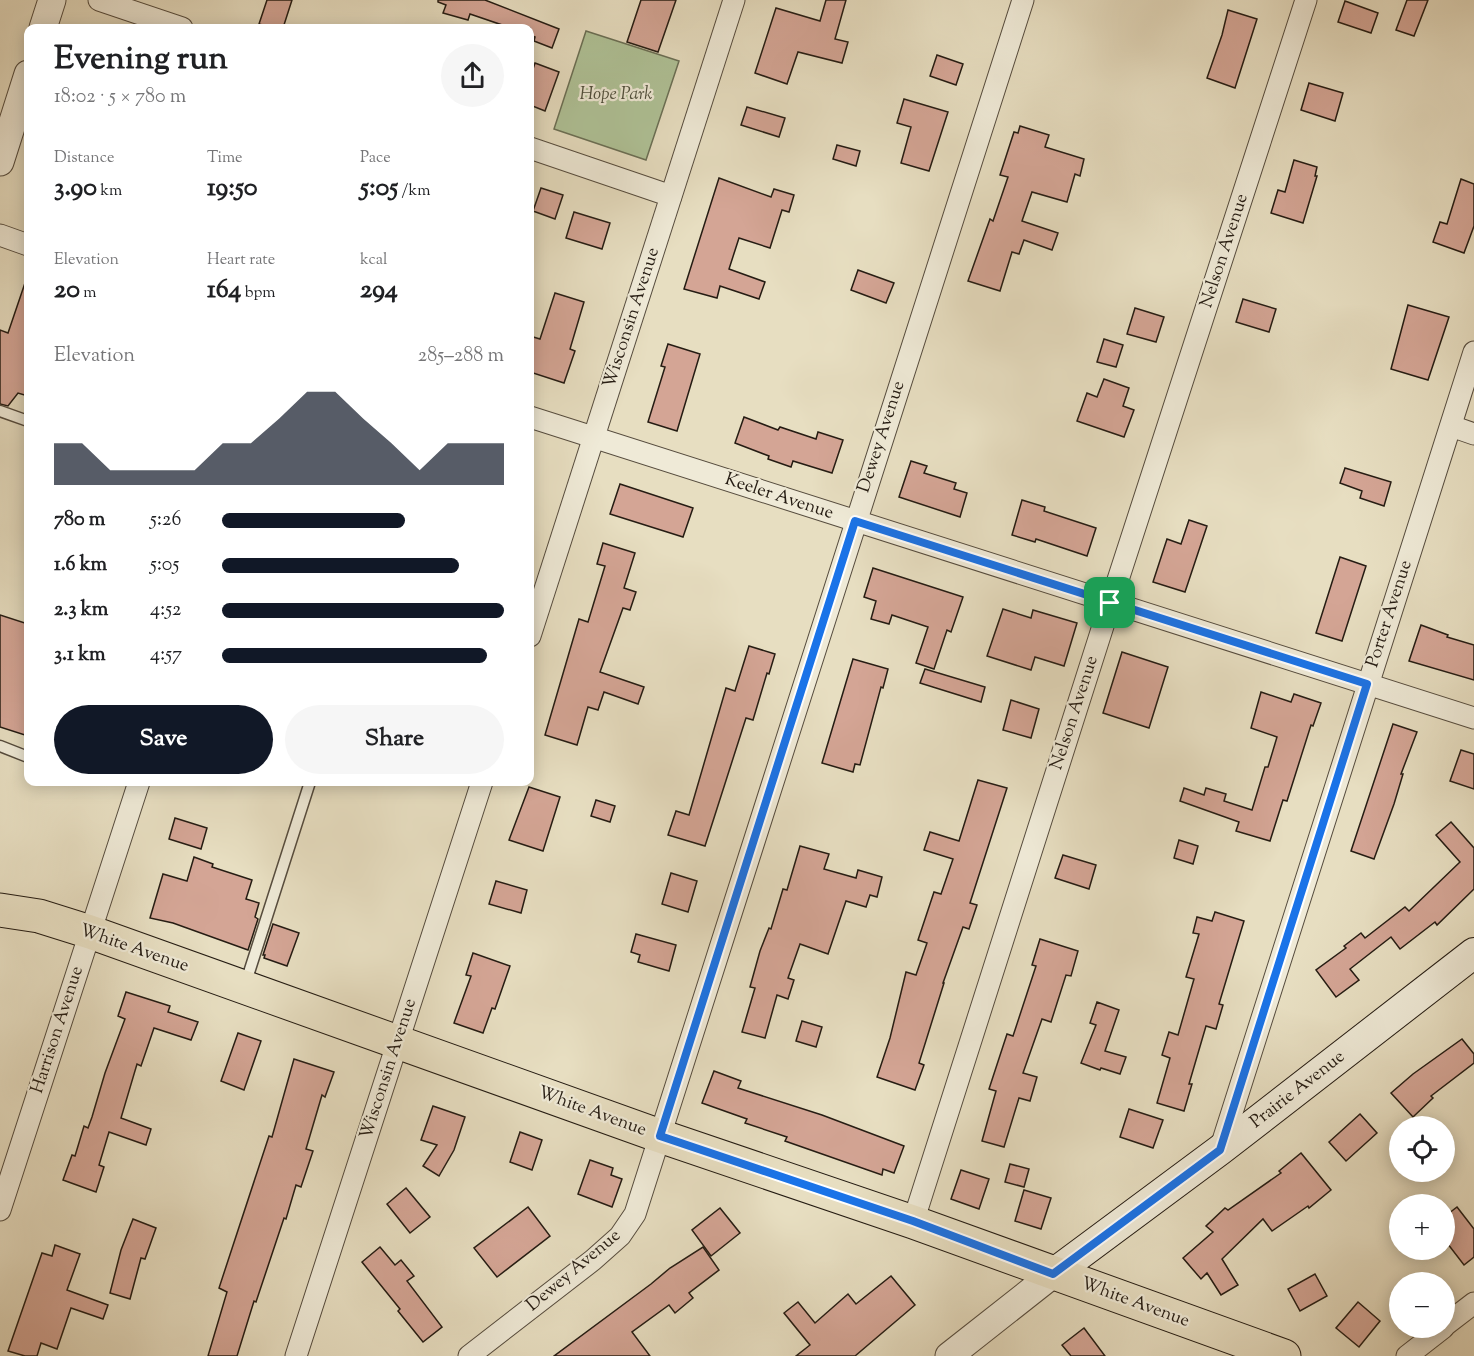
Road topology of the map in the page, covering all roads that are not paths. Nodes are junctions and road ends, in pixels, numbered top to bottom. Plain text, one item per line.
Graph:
1 (52, 0) edge
2 (99, 0) edge
3 (734, 0) edge
4 (1023, 0) edge
5 (1306, 0) edge
6 (44, 24) edge
7 (170, 24) edge
8 (24, 87) edge
9 (534, 149) edge
10 (0, 162) edge
11 (671, 196) junction
12 (0, 235) edge
13 (24, 244) edge
14 (1474, 352) edge
15 (0, 411) edge
16 (534, 418) edge
17 (24, 420) edge
18 (1451, 426) junction
19 (1474, 434) edge
20 (594, 438) junction
21 (855, 521) junction
22 (1110, 603) junction
23 (534, 624) edge
24 (1367, 684) junction
25 (1474, 718) edge
26 (0, 746) edge
27 (24, 755) edge
28 (138, 786) edge
29 (309, 786) edge
30 (481, 786) edge
31 (0, 910) edge
32 (90, 932) junction
33 (1474, 953) edge
34 (244, 988) junction
35 (398, 1042) junction
36 (660, 1136) junction
37 (1220, 1150) junction
38 (0, 1210) edge
39 (913, 1221) junction
40 (1053, 1274) junction
41 (1474, 1303) edge
42 (1455, 1318) edge
43 (1430, 1338) edge
44 (296, 1356) edge
45 (470, 1356) edge
46 (949, 1356) edge
47 (1284, 1356) edge
48 (1407, 1356) edge

1 - 6 street
2 - 7 street
3 - 11 street, Wisconsin Avenue
4 - 21 street, Dewey Avenue
5 - 22 street, Nelson Avenue
8 - 10 street
9 - 11 street
11 - 20 street, Wisconsin Avenue
12 - 13 street
14 - 18 street, Porter Avenue
15 - 17 lane
16 - 20 street, Keeler Avenue
18 - 19 street
18 - 24 street, Porter Avenue
20 - 21 street, Keeler Avenue
20 - 23 street, Wisconsin Avenue
21 - 22 street, Keeler Avenue
21 - 36 street, Dewey Avenue
22 - 24 street, Keeler Avenue
22 - 39 street, Nelson Avenue
24 - 25 street, Keeler Avenue
24 - 37 street, Porter Avenue
26 - 27 lane
28 - 32 street, Harrison Avenue
29 - 34 lane
30 - 35 street, Wisconsin Avenue
31 - 32 main road, White Avenue
32 - 34 main road, White Avenue
32 - 38 street, Harrison Avenue
33 - 37 main road, Prairie Avenue
34 - 35 main road, White Avenue
35 - 36 main road, White Avenue
35 - 44 street, Wisconsin Avenue
36 - 39 main road, White Avenue
36 - 45 street, Dewey Avenue
37 - 40 main road, Prairie Avenue
39 - 40 main road, White Avenue
40 - 46 street, Prairie Avenue
40 - 47 main road, White Avenue
41 - 42 street
43 - 48 street

